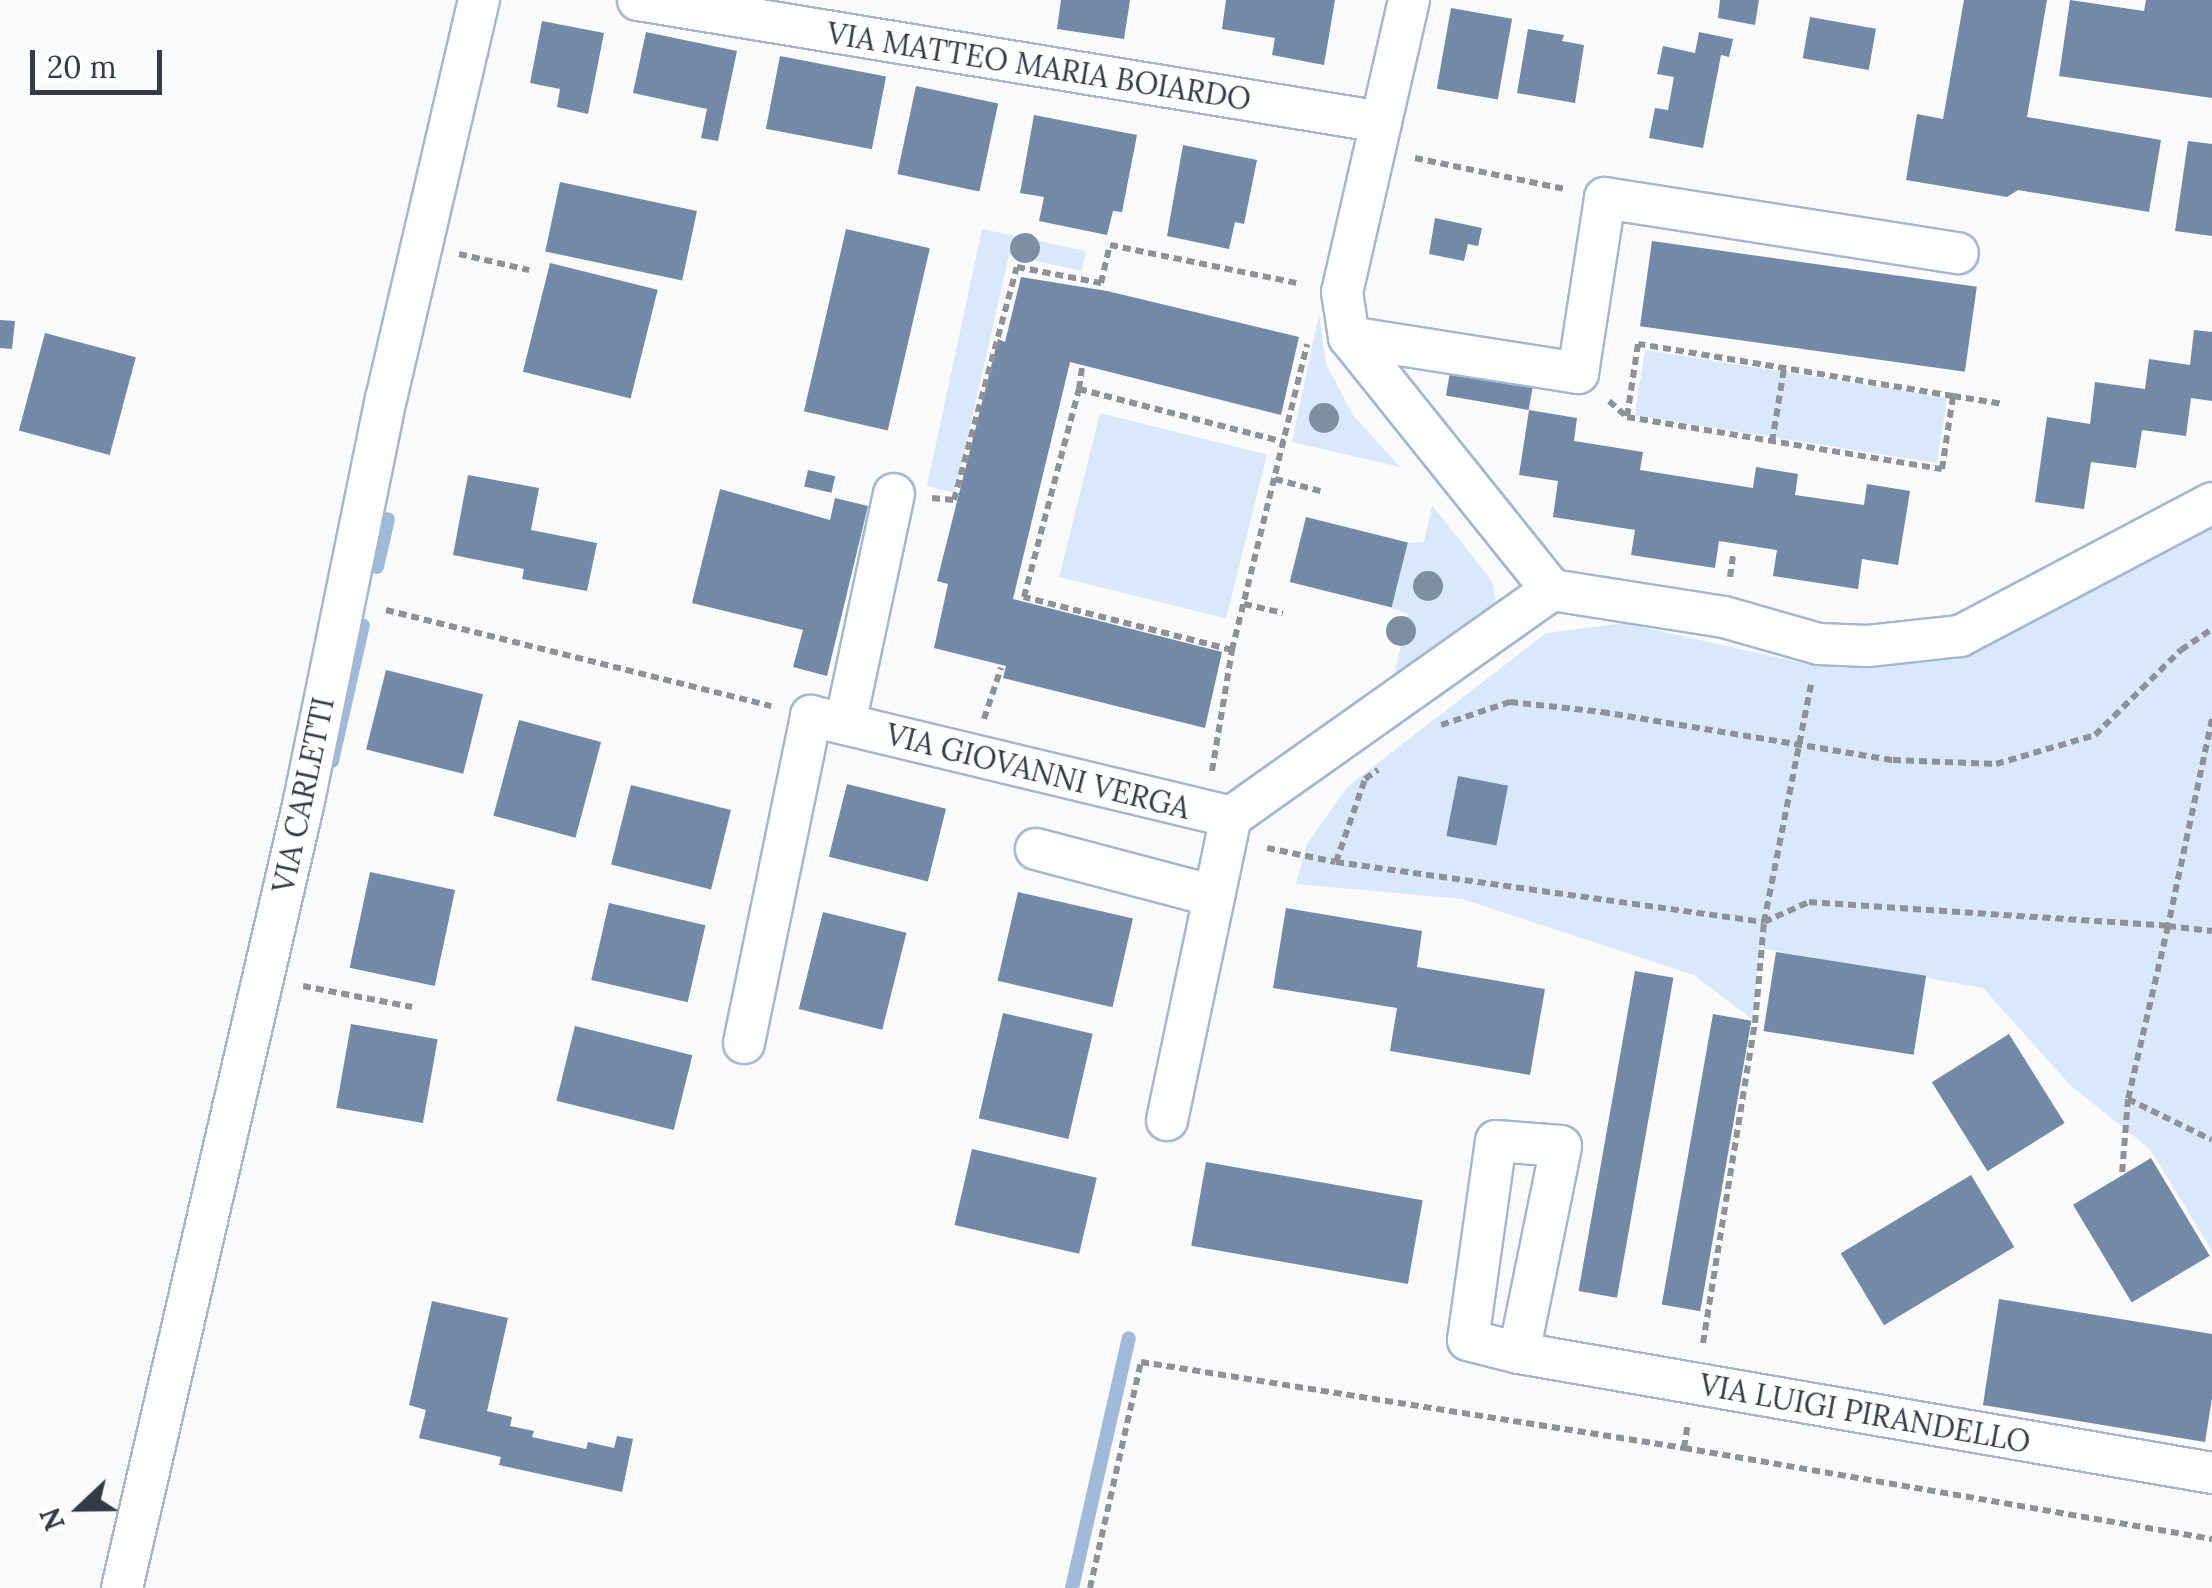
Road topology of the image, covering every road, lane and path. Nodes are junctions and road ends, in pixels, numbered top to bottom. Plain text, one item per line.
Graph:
1 (480, 0) edge
2 (638, 0) edge
3 (1409, 0) edge
4 (1378, 136) junction
5 (1605, 198) junction
6 (456, 253) dead end
7 (1958, 253) dead end
8 (529, 270) dead end
9 (1310, 289) dead end
10 (1329, 334) junction
11 (1082, 366) dead end
12 (1784, 368) junction
13 (1578, 373) junction
14 (1079, 389) junction
15 (1953, 396) junction
16 (2003, 404) dead end
17 (1627, 417) junction
18 (1284, 442) junction
19 (1772, 442) junction
20 (1275, 479) junction
21 (1320, 491) dead end
22 (894, 494) joint
23 (2212, 503) edge
24 (1552, 590) junction
25 (344, 599) junction
26 (1244, 604) junction
27 (1283, 613) dead end
28 (2212, 629) edge
29 (1819, 644) junction
30 (1232, 650) junction
31 (828, 720) junction
32 (2212, 720) edge
33 (1429, 733) dead end
34 (1798, 747) junction
35 (1382, 767) dead end
36 (1221, 823) junction
37 (1036, 849) dead end
38 (1336, 862) junction
39 (1214, 896) junction
40 (1764, 922) junction
41 (2168, 926) junction
42 (2212, 931) edge
43 (744, 1042) dead end
44 (2128, 1099) junction
45 (1167, 1120) dead end
46 (2212, 1140) edge
47 (2122, 1173) dead end
48 (1518, 1353) junction
49 (1696, 1383) junction
50 (1684, 1448) junction
51 (2212, 1474) edge
52 (2212, 1539) edge
53 (122, 1588) edge
54 (1090, 1588) edge

1 - 25 street, VIA CARLETTI
2 - 4 street, VIA MATTEO MARIA BOIARDO
3 - 4 street
4 - 5 path
4 - 10 street
5 - 7 street
5 - 13 street
6 - 8 path
9 - 22 path
10 - 13 street
10 - 18 path
10 - 24 street
11 - 14 path
12 - 15 path
12 - 17 path
12 - 19 path
13 - 17 path
14 - 18 path
14 - 30 path
15 - 16 path
15 - 19 path
17 - 19 path
18 - 20 path
20 - 21 path
20 - 26 path
22 - 31 street, VIA GIOVANNI VERGA
23 - 29 street
24 - 29 street
24 - 36 street, VIA GIOVANNI VERGA
25 - 31 path
25 - 53 street, VIA CARLETTI
26 - 27 path
26 - 30 path
28 - 34 path
29 - 34 path
30 - 36 path
31 - 36 street, VIA GIOVANNI VERGA
31 - 43 street, VIA GIOVANNI VERGA
32 - 41 path
33 - 34 path
34 - 40 path
35 - 38 path
36 - 38 path
36 - 39 street, VIA GIOVANNI VERGA
37 - 39 street
38 - 40 path
39 - 45 street, VIA GIOVANNI VERGA
40 - 41 path
40 - 49 path
41 - 42 path
41 - 44 path
44 - 46 path
44 - 47 path
48 - 48 street, VIA LUIGI PIRANDELLO
48 - 49 street, VIA LUIGI PIRANDELLO
49 - 50 path
49 - 51 street, VIA LUIGI PIRANDELLO
50 - 52 path
50 - 54 path

